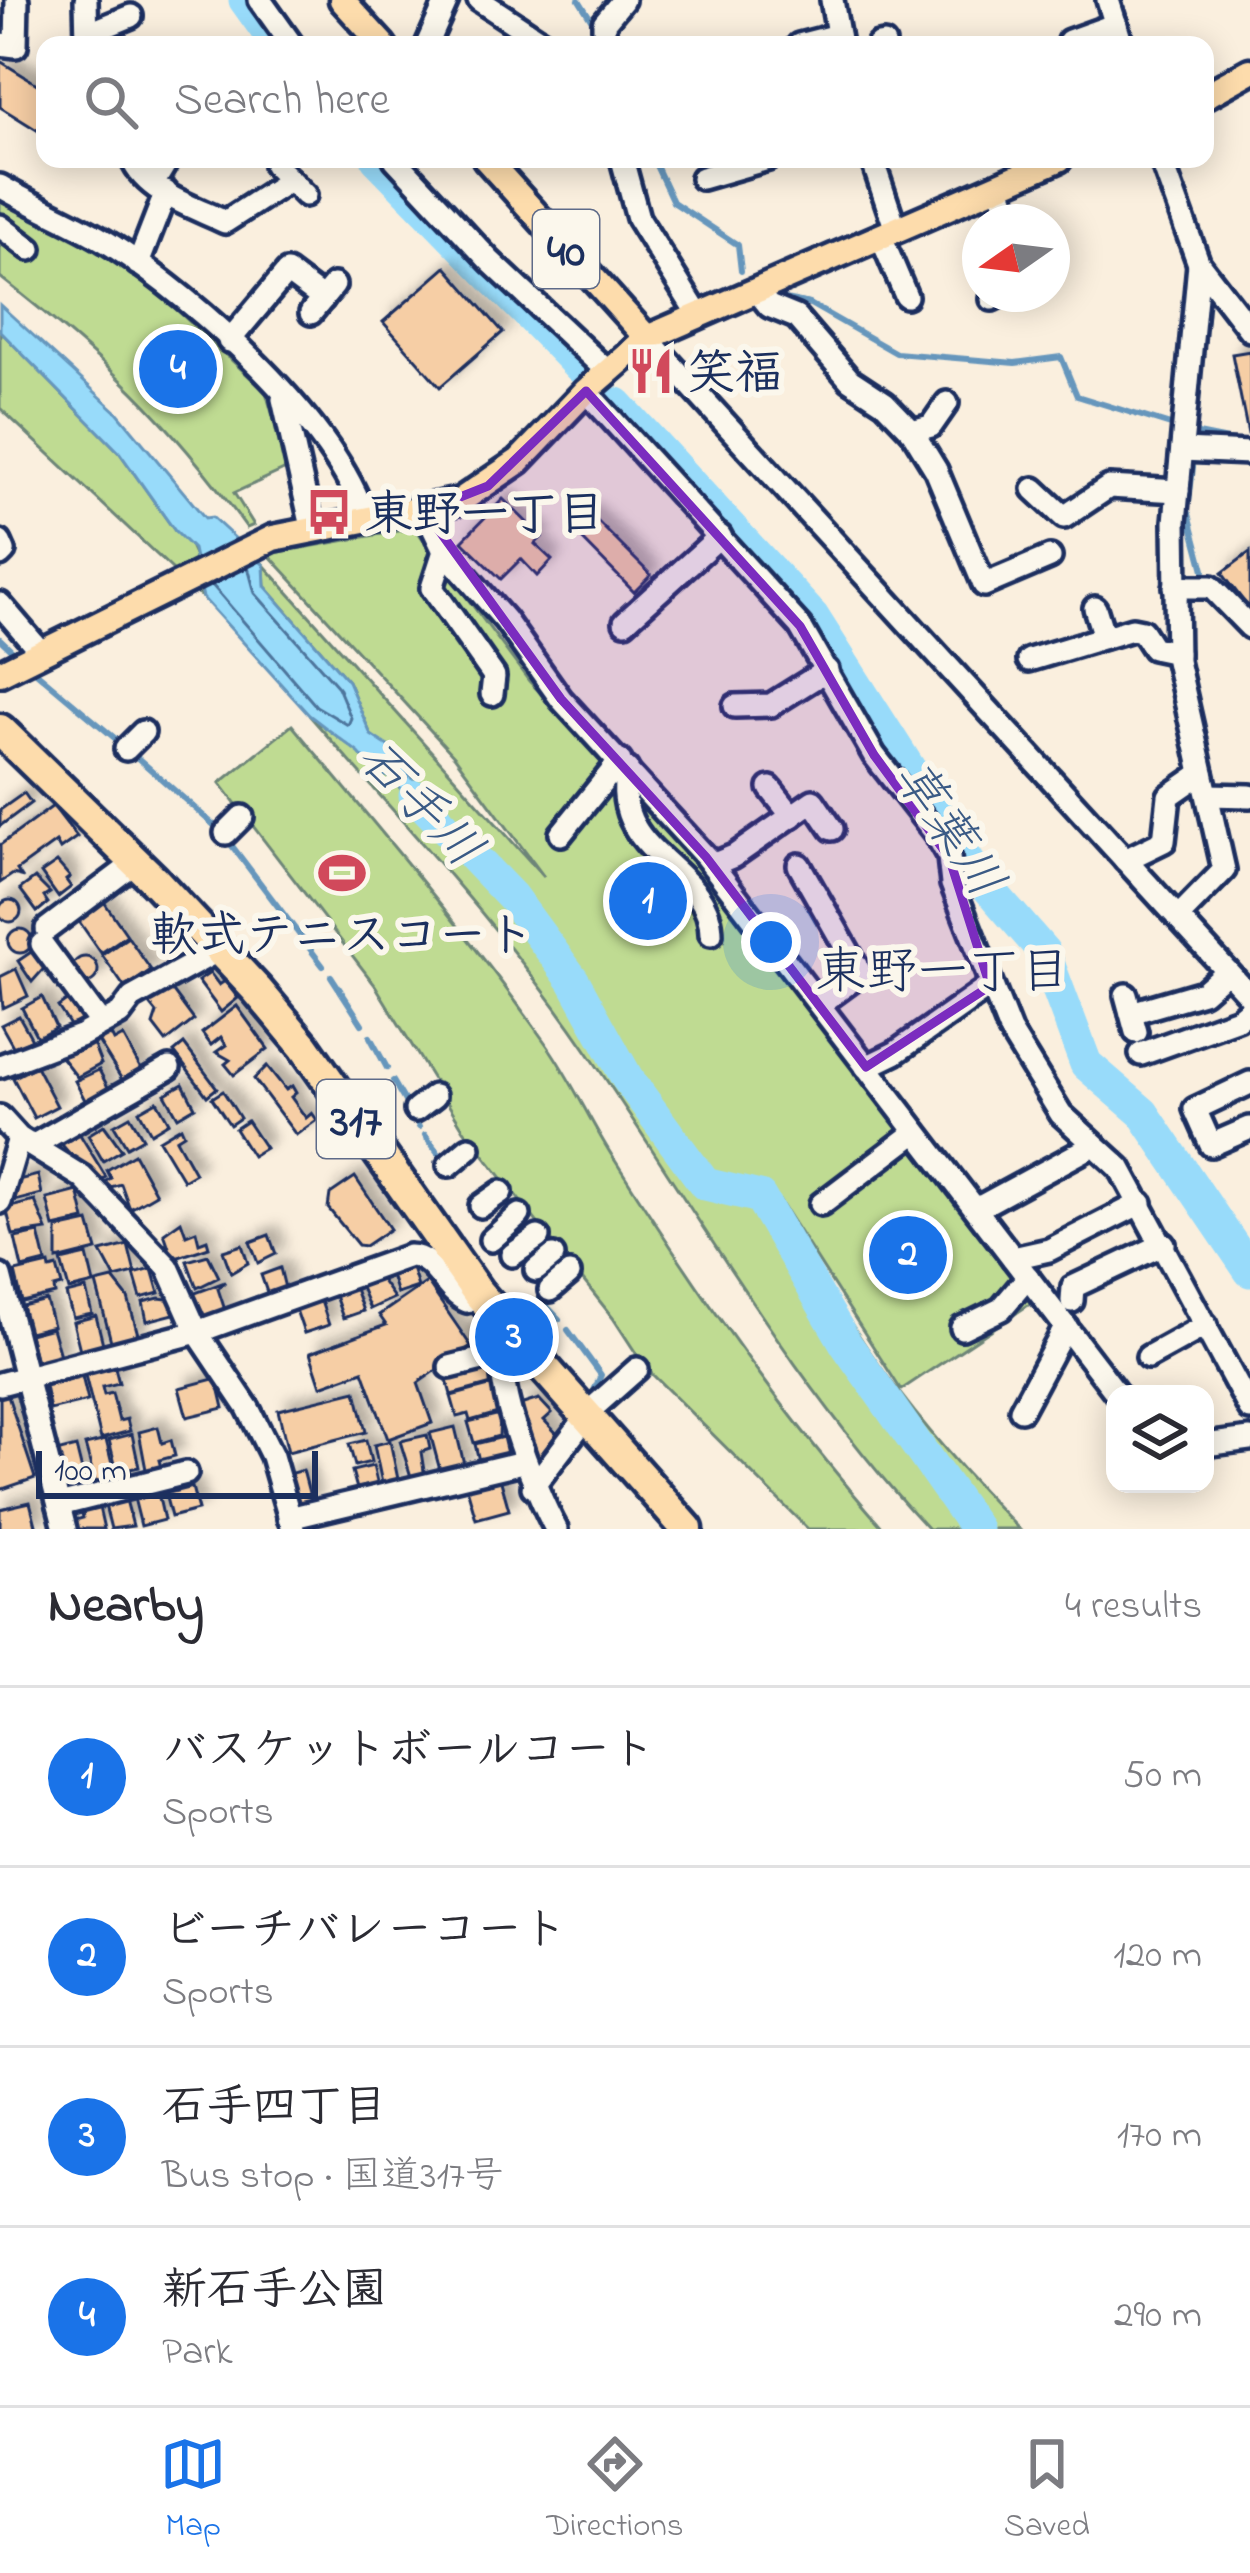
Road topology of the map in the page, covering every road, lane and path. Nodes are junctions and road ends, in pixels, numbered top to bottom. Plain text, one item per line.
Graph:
1 (17, 0) edge
2 (86, 0) edge
3 (260, 0) edge
4 (342, 0) edge
5 (447, 0) edge
6 (479, 0) edge
7 (623, 0) edge
8 (832, 0) edge
9 (1108, 0) edge
10 (131, 16) dead end
11 (518, 26) junction
12 (1119, 35) edge
13 (88, 36) edge
14 (94, 36) edge
15 (286, 36) edge
16 (375, 36) edge
17 (431, 36) edge
18 (511, 36) edge
19 (533, 36) edge
20 (604, 36) edge
21 (838, 36) edge
22 (0, 44) edge
23 (1250, 70) edge
24 (1214, 91) edge
25 (137, 168) edge
26 (165, 168) edge
27 (403, 168) edge
28 (494, 168) edge
29 (624, 168) edge
30 (737, 168) edge
31 (874, 168) edge
32 (1039, 168) edge
33 (1164, 168) edge
34 (702, 178) dead end
35 (290, 180) dead end
36 (0, 186) edge
37 (998, 186) junction
38 (159, 188) junction
39 (1006, 204) edge
40 (0, 226) edge
41 (889, 233) junction
42 (30, 249) dead end
43 (138, 264) junction
44 (1199, 264) junction
45 (758, 291) junction
46 (906, 296) dead end
47 (323, 299) dead end
48 (699, 316) junction
49 (1249, 327) edge
50 (647, 338) junction
51 (229, 340) junction
52 (607, 371) junction
53 (586, 391) junction
54 (282, 392) junction
55 (946, 403) dead end
56 (912, 431) junction
57 (1182, 449) junction
58 (1250, 453) edge
59 (1034, 488) dead end
60 (1178, 491) junction
61 (424, 512) junction
62 (364, 518) junction
63 (312, 527) junction
64 (720, 536) junction
65 (0, 542) edge
66 (444, 551) junction
67 (0, 555) edge
68 (1051, 557) dead end
69 (1175, 587) junction
70 (0, 604) edge
71 (1095, 608) dead end
72 (634, 622) dead end
73 (1250, 627) edge
74 (1104, 638) junction
75 (41, 652) junction
76 (1177, 652) junction
77 (1029, 660) dead end
78 (827, 670) junction
79 (0, 673) edge
80 (492, 694) dead end
81 (735, 706) dead end
82 (0, 730) edge
83 (143, 732) dead end
84 (126, 749) dead end
85 (623, 765) junction
86 (1205, 784) junction
87 (770, 788) dead end
88 (1250, 796) edge
89 (792, 816) junction
90 (832, 829) dead end
91 (561, 834) dead end
92 (1125, 860) junction
93 (136, 862) junction
94 (712, 865) junction
95 (799, 865) dead end
96 (1178, 917) junction
97 (712, 934) dead end
98 (219, 950) junction
99 (1227, 970) junction
100 (990, 986) junction
101 (1250, 996) edge
102 (820, 1004) junction
103 (1250, 1009) edge
104 (101, 1024) junction
105 (0, 1066) edge
106 (866, 1067) junction
107 (169, 1068) dead end
108 (1250, 1083) edge
109 (0, 1117) edge
110 (1250, 1128) edge
111 (916, 1132) junction
112 (26, 1142) junction
113 (1094, 1145) junction
114 (469, 1148) dead end
115 (449, 1165) dead end
116 (2, 1191) edge
117 (501, 1192) dead end
118 (1141, 1203) junction
119 (821, 1204) dead end
120 (481, 1206) dead end
121 (976, 1209) junction
122 (519, 1215) dead end
123 (538, 1237) dead end
124 (490, 1240) dead end
125 (1164, 1244) junction
126 (512, 1255) dead end
127 (1013, 1258) junction
128 (569, 1274) dead end
129 (0, 1276) edge
130 (1028, 1277) junction
131 (550, 1290) dead end
132 (478, 1294) junction
133 (1072, 1301) dead end
134 (1206, 1325) junction
135 (1066, 1326) junction
136 (962, 1328) dead end
137 (197, 1332) junction
138 (505, 1343) junction
139 (1148, 1357) dead end
140 (451, 1367) dead end
141 (637, 1369) dead end
142 (28, 1375) junction
143 (0, 1384) edge
144 (1110, 1385) edge
145 (1250, 1409) edge
146 (1021, 1410) dead end
147 (587, 1419) junction
148 (1250, 1439) edge
149 (1214, 1444) edge
150 (523, 1462) junction
151 (186, 1473) dead end
152 (533, 1487) junction
153 (59, 1505) junction
154 (291, 1524) edge
155 (553, 1528) edge
156 (64, 1529) edge
157 (687, 1529) edge

1 - 22 street
2 - 13 street
3 - 15 street
4 - 16 main road
5 - 17 street
6 - 11 street
7 - 20 street
8 - 21 street
9 - 12 street
10 - 14 street
11 - 18 street
11 - 19 street
23 - 24 main road
25 - 38 street
26 - 38 street
27 - 52 street
28 - 50 main road, 40
29 - 48 street
30 - 34 street
31 - 41 street
32 - 37 main road, 40
33 - 44 street
35 - 38 street
36 - 43 street
37 - 39 street
37 - 41 main road, 40
38 - 43 street
40 - 42 street
41 - 45 main road, 40
41 - 46 street
43 - 51 street
44 - 49 street
44 - 57 street
45 - 48 main road, 40
45 - 56 street
47 - 51 street
48 - 50 main road, 40
50 - 52 main road, 40
50 - 92 street
51 - 54 street
52 - 53 main road, 40
53 - 61 main road, 40
53 - 64 street
54 - 62 street
54 - 63 street
55 - 56 street
56 - 68 street
57 - 58 street
57 - 60 street
59 - 60 street
60 - 69 street
61 - 62 main road, 40
61 - 66 street
62 - 63 main road, 40
63 - 75 main road, 40
64 - 72 street
64 - 78 street
65 - 67 street
66 - 80 street
66 - 85 street
69 - 73 street
69 - 76 street
70 - 75 street
71 - 74 street
74 - 76 street
74 - 77 street
75 - 79 main road, 40
76 - 86 street
78 - 81 street
78 - 100 street
82 - 93 highway, 317
83 - 84 street
85 - 91 street
85 - 94 street
85 - 97 street
86 - 88 street
86 - 92 street
86 - 96 street
87 - 89 street
89 - 90 street
89 - 94 street
92 - 96 street
93 - 98 highway, 317
93 - 104 street
94 - 102 street
95 - 102 street
96 - 99 street
98 - 104 street
98 - 132 highway, 317
99 - 101 street
99 - 103 street
100 - 106 street
100 - 113 street
102 - 106 street
104 - 105 street
106 - 111 street
107 - 112 street
108 - 110 street
109 - 112 street
111 - 119 street
111 - 121 street
112 - 116 street
112 - 137 street
113 - 118 street
113 - 121 street
114 - 115 street
117 - 120 street
118 - 125 street
118 - 127 street
121 - 127 street
122 - 124 street
123 - 126 street
125 - 133 street
125 - 134 street
127 - 130 street
128 - 131 street
129 - 142 street
130 - 135 street
130 - 136 street
132 - 137 street
132 - 138 highway, 317
134 - 139 street
134 - 145 street
135 - 144 street
135 - 146 street
137 - 142 street
137 - 154 street
138 - 140 street
138 - 147 highway, 317
138 - 150 street
141 - 147 street
142 - 143 street
142 - 153 street
147 - 152 street
147 - 157 highway, 317
148 - 149 street
150 - 152 street
150 - 154 street
151 - 153 street
152 - 155 street
153 - 156 street

